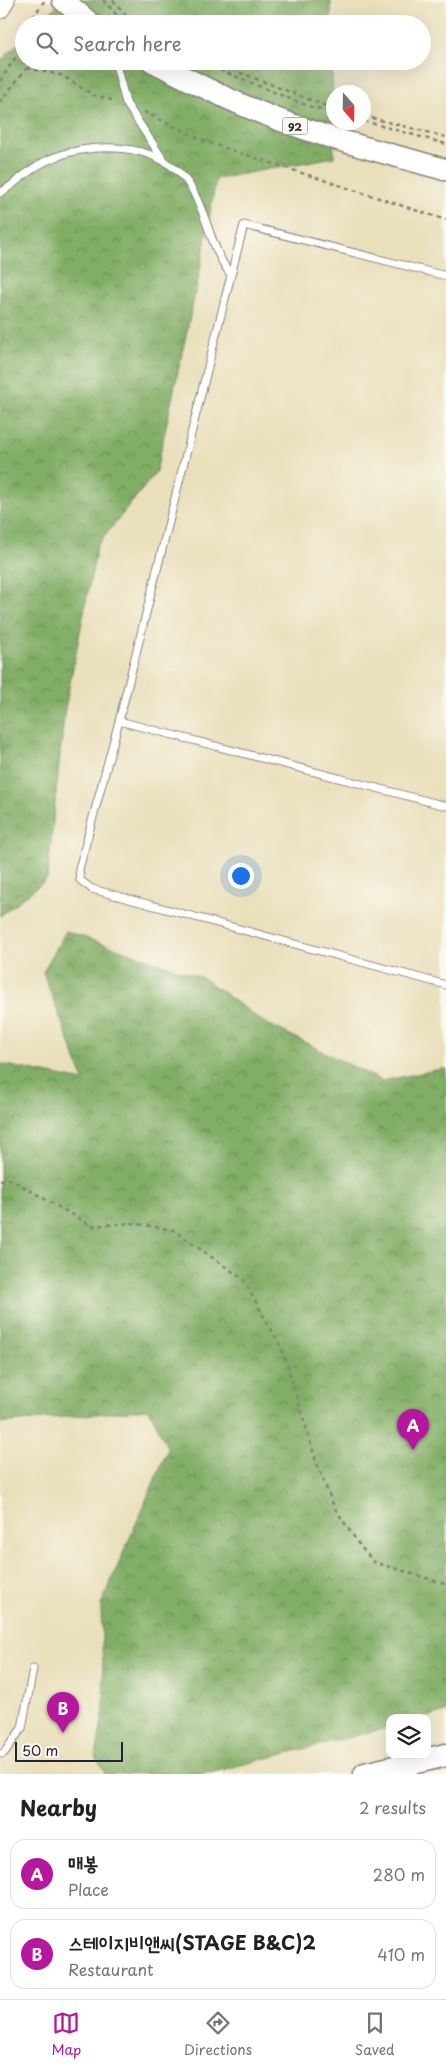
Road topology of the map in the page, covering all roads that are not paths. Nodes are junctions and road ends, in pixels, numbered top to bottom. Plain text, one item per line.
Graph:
1 (5, 0) edge
2 (63, 0) edge
3 (0, 9) edge
4 (80, 15) edge
5 (117, 70) edge
6 (170, 70) edge
7 (164, 161) junction
8 (446, 170) edge
9 (0, 193) edge
10 (231, 276) junction
11 (446, 276) edge
12 (119, 721) junction
13 (446, 806) edge
14 (446, 984) edge
15 (33, 1669) dead end
16 (0, 1754) edge
17 (446, 1755) edge
18 (365, 1774) edge

1 - 3 main road
2 - 4 main road
5 - 7 lane
6 - 8 main road, 92
7 - 9 lane
7 - 10 lane
10 - 11 lane
10 - 12 lane
12 - 13 lane
12 - 14 lane
15 - 16 lane
17 - 18 highway

